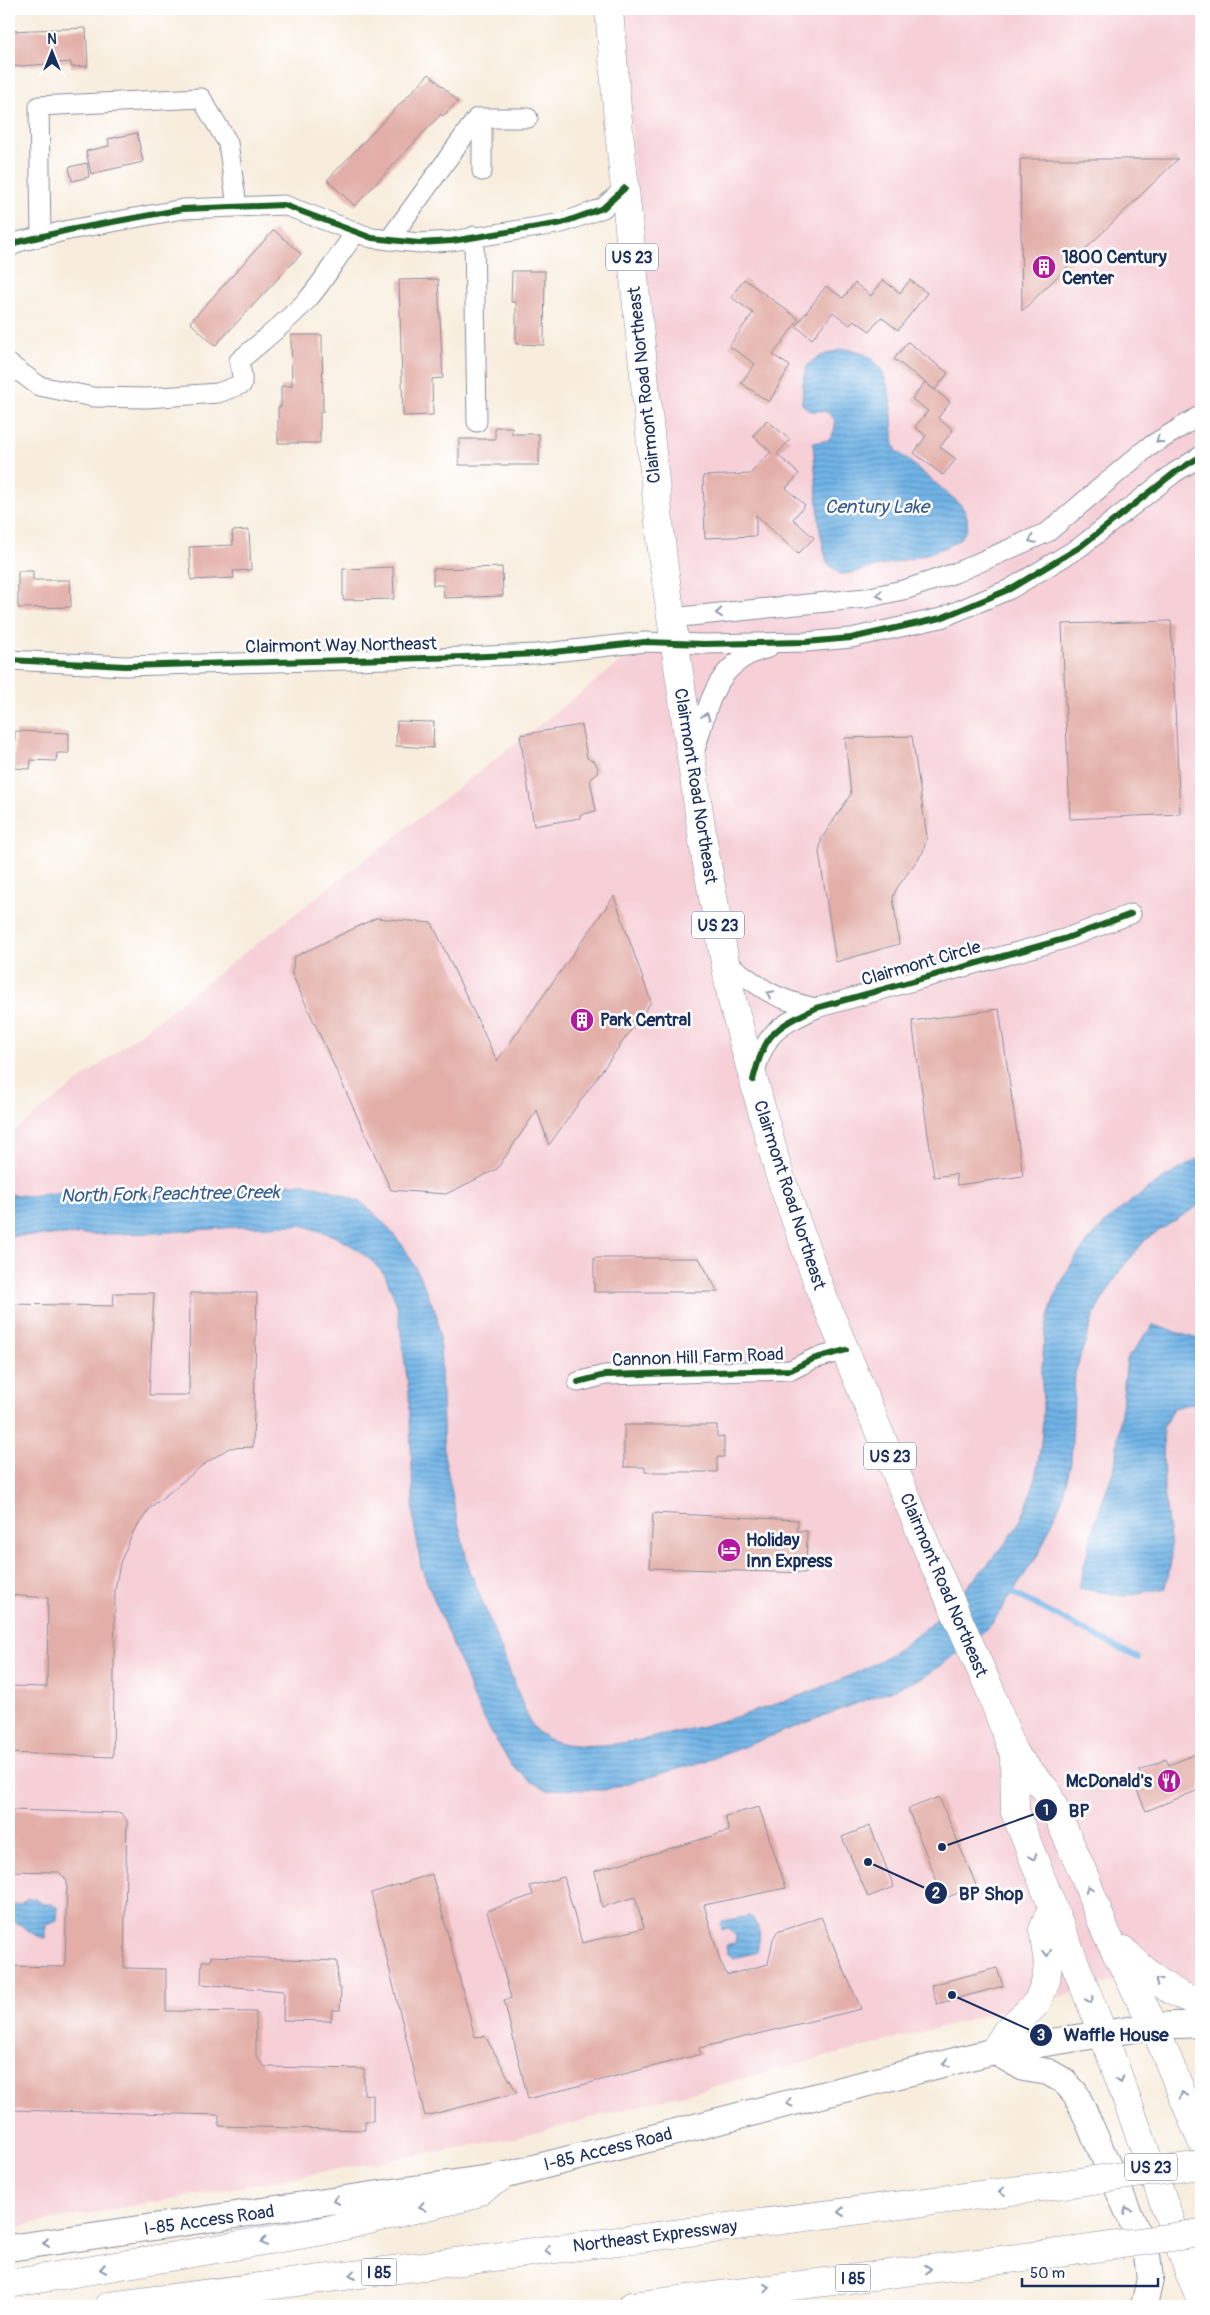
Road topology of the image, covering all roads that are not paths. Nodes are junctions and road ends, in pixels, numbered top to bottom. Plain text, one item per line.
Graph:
1 (609, 9) edge
2 (482, 118) junction
3 (528, 118) dead end
4 (482, 171) dead end
5 (625, 188) junction
6 (238, 206) junction
7 (356, 234) junction
8 (41, 236) junction
9 (474, 236) junction
10 (389, 240) junction
11 (9, 248) edge
12 (9, 364) edge
13 (1201, 415) edge
14 (477, 422) dead end
15 (1201, 456) edge
16 (672, 630) junction
17 (806, 642) junction
18 (9, 660) edge
19 (691, 762) junction
20 (1130, 914) dead end
21 (724, 960) junction
22 (816, 1008) junction
23 (753, 1080) junction
24 (846, 1350) junction
25 (578, 1382) dead end
26 (1014, 1754) junction
27 (1052, 1907) junction
28 (1107, 1935) junction
29 (1201, 2002) edge
30 (1201, 2024) edge
31 (1154, 2026) junction
32 (1103, 2034) junction
33 (994, 2051) junction
34 (1201, 2140) edge
35 (1201, 2165) edge
36 (503, 2176) junction
37 (1201, 2234) edge
38 (9, 2248) edge
39 (9, 2284) edge
40 (1201, 2299) edge
41 (109, 2306) edge
42 (632, 2306) edge
43 (1144, 2306) edge

1 - 5 main road, Clairmont Road Northeast / US 23
2 - 3 street
2 - 4 street
2 - 10 street
5 - 9 street
5 - 16 main road, Clairmont Road Northeast / US 23
6 - 7 street
6 - 8 street
6 - 8 street
7 - 10 street
7 - 12 street
8 - 11 street
9 - 10 street
9 - 14 street
13 -> 16 street
15 - 17 street
16 - 17 street
16 - 18 street, Clairmont Way Northeast
16 - 19 main road, Clairmont Road Northeast / US 23
19 -> 17 street
19 - 21 main road, Clairmont Road Northeast / US 23
20 - 22 street, Clairmont Circle
22 -> 21 street, Clairmont Circle
21 - 23 main road, Clairmont Road Northeast / US 23
22 - 23 street, Clairmont Circle
23 - 24 main road, Clairmont Road Northeast / US 23
24 - 25 street, Cannon Hill Farm Road
24 - 26 main road, Clairmont Road Northeast / US 23
26 -> 27 main road, Clairmont Road Northeast / US 23
28 -> 26 main road, Clairmont Road Northeast / US 23
27 -> 32 main road, Clairmont Road Northeast / US 23
27 -> 33 main road
29 -> 28 main road
28 - 31 main road, Clairmont Road Northeast / US 23
30 - 31 main road, I-85 Access Road
31 - 32 main road, I-85 Access Road
34 -> 31 main road, Clairmont Road Northeast / US 23
32 - 33 main road, I-85 Access Road
32 -> 40 main road, Clairmont Road Northeast / US 23
33 -> 36 main road, I-85 Access Road
43 -> 33 main road
35 -> 41 main road, Northeast Expressway / I 85, bridge
36 -> 38 main road, I-85 Access Road
36 -> 39 main road
42 -> 37 main road, I 85, bridge

